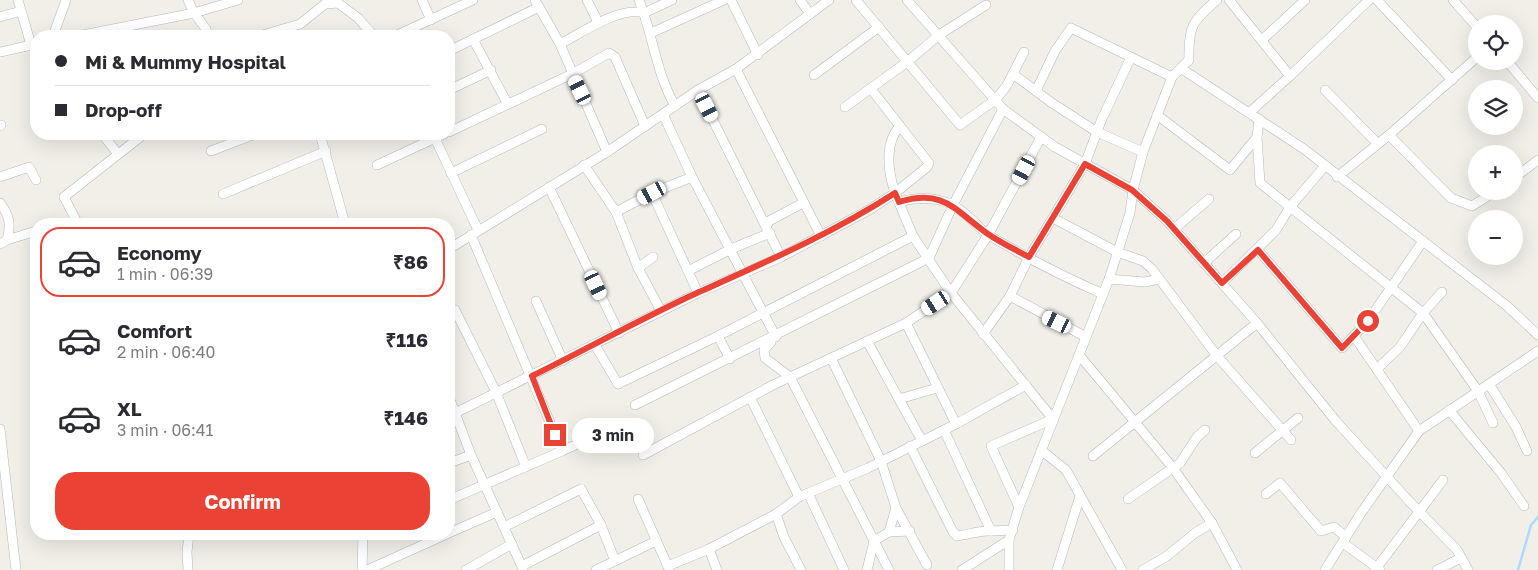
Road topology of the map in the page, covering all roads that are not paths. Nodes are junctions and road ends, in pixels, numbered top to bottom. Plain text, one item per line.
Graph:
1 (18, 0) edge
2 (66, 0) edge
3 (188, 0) edge
4 (238, 0) edge
5 (422, 0) edge
6 (473, 0) edge
7 (587, 0) edge
8 (639, 0) edge
9 (672, 0) edge
10 (724, 0) edge
11 (731, 0) edge
12 (800, 0) edge
13 (829, 0) edge
14 (856, 0) edge
15 (1229, 0) edge
16 (1305, 0) edge
17 (1369, 0) edge
18 (1376, 0) edge
19 (1453, 0) edge
20 (910, 1) edge
21 (1214, 1) edge
22 (537, 3) edge
23 (986, 6) dead end
24 (21, 11) junction
25 (194, 13) junction
26 (644, 13) junction
27 (810, 14) junction
28 (0, 17) edge
29 (1468, 17) edge
30 (431, 20) junction
31 (598, 22) junction
32 (879, 27) junction
33 (55, 30) edge
34 (108, 30) edge
35 (206, 30) edge
36 (280, 30) edge
37 (369, 30) edge
38 (408, 30) edge
39 (651, 33) junction
40 (30, 35) edge
41 (939, 35) junction
42 (474, 39) junction
43 (1262, 40) junction
44 (560, 44) junction
45 (30, 46) edge
46 (455, 48) edge
47 (0, 52) edge
48 (1024, 52) dead end
49 (758, 55) junction
50 (1131, 57) junction
51 (907, 62) junction
52 (1468, 65) edge
53 (736, 69) junction
54 (1182, 69) junction
55 (491, 70) junction
56 (1515, 70) edge
57 (572, 74) junction
58 (1013, 74) junction
59 (814, 75) dead end
60 (1290, 76) junction
61 (1172, 77) junction
62 (1452, 80) junction
63 (455, 87) edge
64 (698, 90) junction
65 (871, 90) junction
66 (1325, 90) dead end
67 (1036, 91) junction
68 (1538, 98) edge
69 (994, 100) junction
70 (507, 103) junction
71 (675, 106) junction
72 (845, 107) dead end
73 (1003, 109) junction
74 (1250, 112) junction
75 (663, 114) junction
76 (1157, 115) junction
77 (1259, 119) junction
78 (645, 126) junction
79 (900, 126) junction
80 (455, 129) edge
81 (542, 129) dead end
82 (1097, 132) junction
83 (1389, 135) junction
84 (1041, 137) junction
85 (1257, 137) junction
86 (107, 140) edge
87 (136, 140) edge
88 (239, 140) edge
89 (322, 140) edge
90 (427, 140) edge
91 (437, 140) edge
92 (1377, 143) junction
93 (211, 151) dead end
94 (326, 151) junction
95 (607, 152) junction
96 (1143, 152) junction
97 (118, 154) junction
98 (1538, 160) edge
99 (377, 164) dead end
100 (1085, 164) junction
101 (584, 165) junction
102 (1324, 166) junction
103 (1523, 171) edge
104 (451, 173) junction
105 (0, 177) edge
106 (692, 177) junction
107 (1337, 177) junction
108 (36, 180) dead end
109 (549, 187) junction
110 (1132, 190) junction
111 (652, 193) junction
112 (223, 194) dead end
113 (897, 197) junction
114 (1209, 199) dead end
115 (1482, 200) edge
116 (803, 203) junction
117 (0, 204) edge
118 (953, 205) junction
119 (1290, 207) junction
120 (616, 212) junction
121 (75, 218) edge
122 (343, 218) edge
123 (1053, 218) junction
124 (769, 229) junction
125 (1174, 229) junction
126 (30, 233) edge
127 (475, 233) junction
128 (1236, 234) dead end
129 (988, 235) junction
130 (821, 236) junction
131 (913, 236) junction
132 (1423, 241) junction
133 (4, 242) edge
134 (455, 245) edge
135 (731, 249) junction
136 (1258, 250) junction
137 (1117, 252) junction
138 (653, 257) dead end
139 (781, 257) junction
140 (1029, 257) junction
141 (929, 258) junction
142 (1204, 263) junction
143 (638, 268) junction
144 (688, 271) junction
145 (743, 272) junction
146 (1109, 279) junction
147 (1159, 279) junction
148 (1222, 283) junction
149 (1392, 286) junction
150 (1442, 292) dead end
151 (698, 293) junction
152 (951, 293) junction
153 (1103, 294) junction
154 (1010, 296) junction
155 (536, 301) dead end
156 (455, 311) edge
157 (661, 311) junction
158 (763, 313) junction
159 (1423, 313) junction
160 (906, 322) junction
161 (1257, 323) junction
162 (619, 334) junction
163 (983, 334) junction
164 (718, 336) junction
165 (1354, 336) junction
166 (1538, 336) edge
167 (776, 337) junction
168 (1086, 337) junction
169 (867, 341) junction
170 (595, 345) junction
171 (1538, 352) edge
172 (1080, 356) junction
173 (1217, 356) junction
174 (831, 358) junction
175 (730, 359) junction
176 (563, 361) junction
177 (1377, 369) junction
178 (532, 376) junction
179 (790, 377) junction
180 (1489, 384) junction
181 (1026, 386) junction
182 (937, 388) junction
183 (1478, 391) junction
184 (496, 392) junction
185 (750, 397) junction
186 (899, 399) junction
187 (635, 405) dead end
188 (1449, 410) junction
189 (455, 413) edge
190 (1298, 418) dead end
191 (1053, 419) junction
192 (455, 421) edge
193 (1136, 422) junction
194 (1493, 423) dead end
195 (956, 424) junction
196 (0, 429) edge
197 (944, 430) junction
198 (1206, 430) dead end
199 (1419, 430) junction
200 (1283, 431) junction
201 (594, 436) dead end
202 (1291, 440) dead end
203 (922, 441) junction
204 (910, 446) junction
205 (1041, 450) junction
206 (562, 451) junction
207 (1527, 451) dead end
208 (1255, 453) dead end
209 (471, 455) junction
210 (643, 455) dead end
211 (1093, 456) dead end
212 (455, 461) edge
213 (881, 461) junction
214 (526, 467) junction
215 (1173, 468) junction
216 (1386, 477) junction
217 (842, 479) junction
218 (1443, 480) dead end
219 (484, 484) junction
220 (1266, 494) dead end
221 (803, 495) junction
222 (1080, 496) junction
223 (455, 497) edge
224 (638, 498) dead end
225 (1128, 499) dead end
226 (1524, 506) dead end
227 (1019, 507) junction
228 (896, 508) junction
229 (497, 512) junction
230 (1419, 512) junction
231 (776, 514) junction
232 (1212, 523) junction
233 (601, 525) junction
234 (504, 527) junction
235 (455, 530) edge
236 (1014, 530) junction
237 (910, 531) junction
238 (991, 531) junction
239 (890, 532) junction
240 (188, 540) edge
241 (365, 540) edge
242 (433, 540) edge
243 (1009, 540) junction
244 (1344, 540) junction
245 (656, 541) junction
246 (874, 541) junction
247 (512, 544) junction
248 (709, 549) junction
249 (1461, 558) junction
250 (615, 560) junction
251 (927, 566) dead end
252 (523, 568) edge
253 (669, 568) edge
254 (470, 569) edge
255 (1377, 569) edge
256 (16, 570) edge
257 (188, 570) edge
258 (362, 570) edge
259 (367, 570) edge
260 (596, 570) edge
261 (716, 570) edge
262 (801, 570) edge
263 (844, 570) edge
264 (867, 570) edge
265 (889, 570) edge
266 (962, 570) edge
267 (1009, 570) edge
268 (1057, 570) edge
269 (1122, 570) edge
270 (1143, 570) edge
271 (1237, 570) edge
272 (1325, 570) edge
273 (1437, 570) edge
274 (1468, 570) edge

1 - 24 street
2 - 33 street
3 - 25 street
4 - 25 street
5 - 30 street
6 - 30 street
7 - 31 street
8 - 26 street
9 - 26 street
10 - 39 street
11 - 49 street
12 - 27 street
13 - 27 street
14 - 32 street
15 - 43 street
16 - 43 street
17 - 60 street
18 - 62 street
19 - 29 street
20 - 41 street
21 - 54 street
22 - 42 street
22 - 44 street
23 - 41 street
24 - 28 street
24 - 40 street
25 - 34 street
25 - 35 street
26 - 31 street
26 - 39 street
27 - 49 street
30 - 38 street
31 - 44 street
32 - 51 street
32 - 59 street
36 - 37 street
39 - 71 street
41 - 51 street
41 - 69 street
42 - 46 street
42 - 55 street
43 - 60 street
44 - 57 street
45 - 47 street
48 - 58 street
49 - 53 street
50 - 61 street
50 - 67 street
50 - 82 street
51 - 65 street
51 - 69 street
52 - 62 street
53 - 64 street
53 - 116 street
54 - 61 street
54 - 74 street
55 - 63 street
55 - 70 street
56 - 68 street
57 - 70 street
57 - 78 street
57 - 95 street
58 - 67 street
58 - 69 street
60 - 74 street
61 - 76 street
62 - 83 street
64 - 71 street
64 - 124 street
65 - 72 street
65 - 79 street
66 - 92 street
67 - 82 street
69 - 73 street
70 - 80 street
71 - 75 street
73 - 84 street
73 - 118 street
74 - 77 street
75 - 78 street
75 - 106 street
76 - 85 street
76 - 96 street
77 - 85 street
77 - 102 street
78 - 95 street
79 - 113 street
79 - 113 street
81 - 104 street
82 - 96 street
82 - 100 street
83 - 92 street
83 - 115 street
84 - 100 street
84 - 129 street
85 - 119 street
86 - 97 street
87 - 97 street
88 - 93 street
89 - 94 street
90 - 99 street
91 - 104 street
92 - 107 street
94 - 112 street
94 - 122 street
95 - 101 street
96 - 110 street
97 - 121 street
98 - 103 street
100 - 110 street
100 - 123 street
101 - 109 street
101 - 120 street
102 - 107 street
102 - 119 street
104 - 127 street
105 - 108 street
106 - 111 street
106 - 135 street
107 - 132 street
109 - 127 street
109 - 162 street
110 - 125 street
110 - 137 street
111 - 120 street
111 - 144 street
113 - 118 street
113 - 130 street
113 - 131 street
114 - 125 street
116 - 124 street
116 - 130 street
117 - 133 street
118 - 129 street
118 - 141 street
119 - 136 street
119 - 149 street
120 - 143 street
123 - 137 street
123 - 140 street
124 - 135 street
124 - 139 street
125 - 142 street
126 - 133 street
127 - 134 street
127 - 178 street
128 - 142 street
129 - 140 street
129 - 152 street
130 - 139 street
131 - 141 street
131 - 158 street
132 - 149 street
132 - 166 street
135 - 144 street
135 - 145 street
136 - 148 street
136 - 165 street
137 - 146 street
137 - 147 street
138 - 143 street
139 - 145 street
140 - 153 street
140 - 154 street
141 - 152 street
141 - 167 street
142 - 148 street
143 - 157 street
144 - 151 street
145 - 151 street
145 - 158 street
146 - 147 street
146 - 153 street
147 - 173 street
148 - 161 street
149 - 159 street
149 - 165 street
150 - 159 street
151 - 157 street
152 - 160 street
152 - 163 street
153 - 168 street
154 - 163 street
154 - 168 street
155 - 176 street
156 - 184 street
157 - 162 street
158 - 164 street
158 - 167 street
159 - 177 street
159 - 183 street
160 - 169 street
160 - 182 street
161 - 173 street
161 - 216 street
162 - 170 street
163 - 181 street
164 - 170 street
164 - 175 street
165 - 177 street
167 - 175 street
167 - 179 street
168 - 172 street
169 - 174 street
169 - 186 street
170 - 176 street
171 - 180 street
172 - 191 street
172 - 193 street
173 - 193 street
173 - 200 street
174 - 179 street
174 - 213 street
175 - 187 street
176 - 178 street
177 - 199 street
178 - 184 street
178 - 206 street
179 - 185 street
179 - 217 street
180 - 183 street
180 - 207 street
181 - 191 street
181 - 195 street
182 - 186 street
182 - 195 street
183 - 188 street
183 - 194 street
184 - 189 street
184 - 214 street
185 - 210 street
185 - 221 street
186 - 203 street
188 - 199 street
188 - 226 street
190 - 200 street
191 - 205 street
191 - 227 street
192 - 209 street
193 - 211 street
193 - 215 street
195 - 197 street
196 - 256 street
197 - 203 street
197 - 238 street
198 - 215 street
199 - 216 street
200 - 202 street
200 - 208 street
201 - 206 street
203 - 204 street
204 - 213 street
204 - 238 street
205 - 222 street
205 - 227 street
206 - 214 street
209 - 212 street
209 - 219 street
213 - 217 street
213 - 228 street
214 - 219 street
215 - 225 street
215 - 232 street
216 - 230 street
216 - 244 street
217 - 221 street
217 - 246 street
218 - 230 street
219 - 223 street
219 - 229 street
220 - 244 street
221 - 231 street
221 - 263 street
222 - 268 street
222 - 269 street
224 - 245 street
227 - 236 street
228 - 237 street
228 - 239 street
229 - 234 street
229 - 235 street
230 - 249 street
230 - 255 street
231 - 248 street
231 - 262 street
232 - 270 street
232 - 271 street
233 - 234 street
233 - 250 street
233 - 252 street
234 - 247 street
236 - 238 street
236 - 243 street
237 - 239 street
237 - 251 street
239 - 246 street
240 - 257 street
241 - 258 street
242 - 259 street
243 - 266 street
243 - 267 street
244 - 255 street
244 - 272 street
245 - 250 street
245 - 253 street
246 - 264 street
246 - 265 street
247 - 252 street
247 - 254 street
248 - 253 street
248 - 261 street
249 - 273 street
249 - 274 street
250 - 260 street

